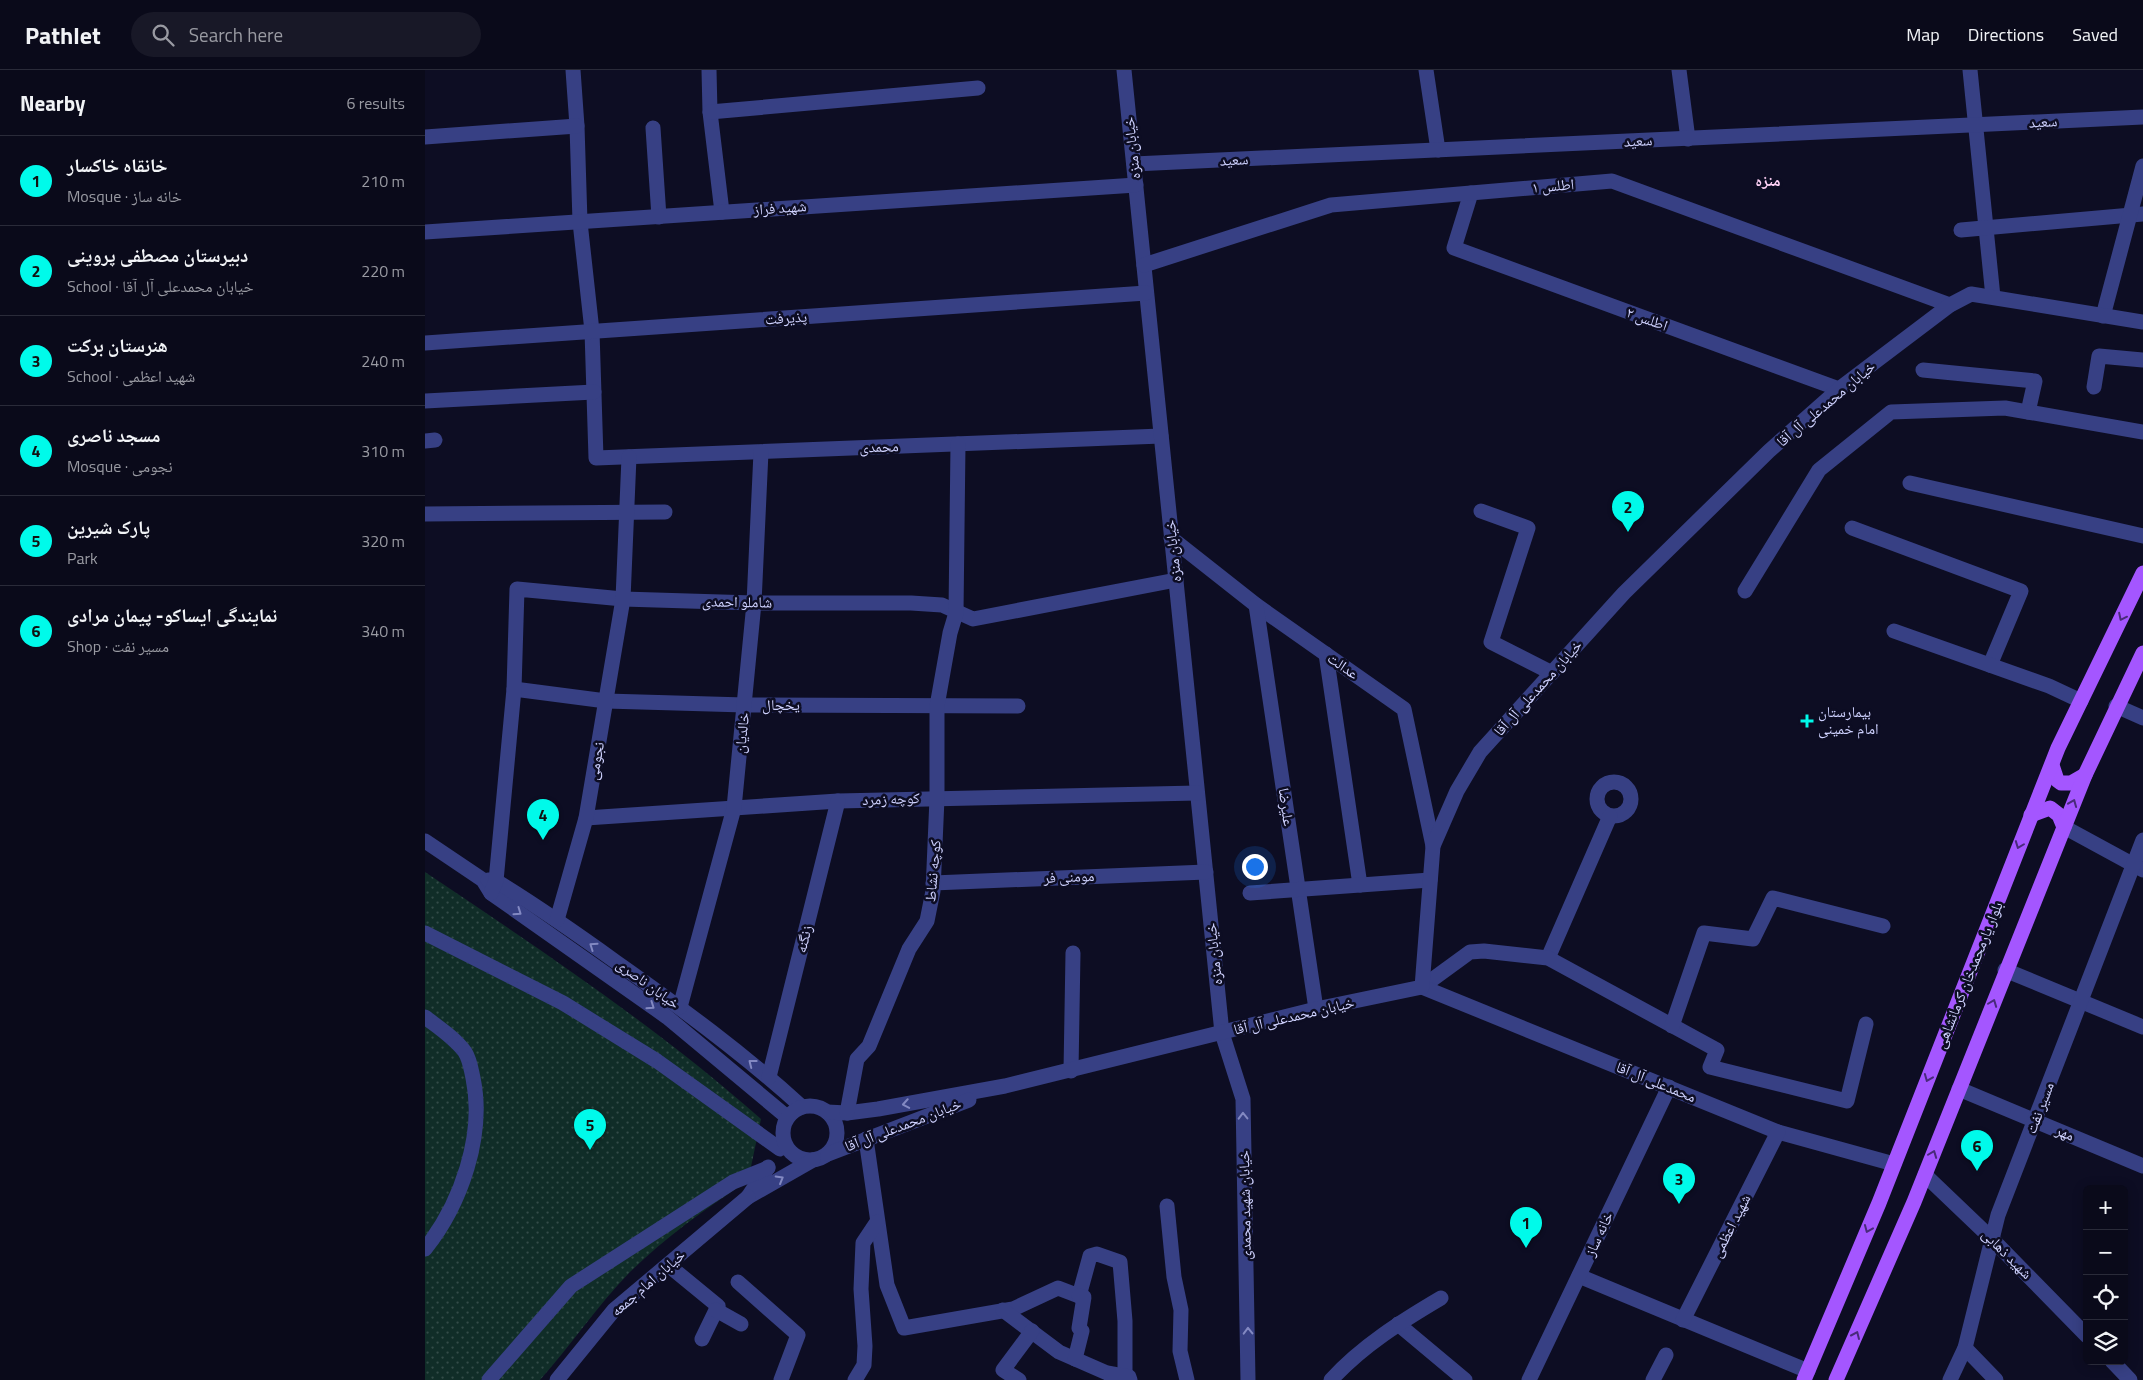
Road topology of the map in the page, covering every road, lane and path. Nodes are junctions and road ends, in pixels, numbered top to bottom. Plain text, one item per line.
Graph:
1 (573, 70) edge
2 (709, 70) edge
3 (1124, 70) edge
4 (1426, 70) edge
5 (1679, 70) edge
6 (1970, 70) edge
7 (978, 88) dead end
8 (709, 112) junction
9 (2143, 117) edge
10 (1976, 125) junction
11 (577, 126) junction
12 (653, 128) dead end
13 (425, 137) edge
14 (1687, 139) junction
15 (1437, 150) junction
16 (1133, 164) junction
17 (2143, 166) edge
18 (1136, 185) junction
19 (1471, 193) junction
20 (722, 212) junction
21 (2137, 215) edge
22 (659, 217) junction
23 (580, 222) junction
24 (1986, 228) junction
25 (1961, 230) dead end
26 (425, 232) edge
27 (1144, 265) junction
28 (1147, 293) junction
29 (1993, 298) junction
30 (1950, 305) junction
31 (2103, 316) junction
32 (2143, 322) edge
33 (592, 332) junction
34 (425, 343) edge
35 (2143, 360) edge
36 (1923, 370) dead end
37 (2094, 387) dead end
38 (1839, 389) junction
39 (594, 392) junction
40 (425, 401) edge
41 (2028, 412) junction
42 (2143, 432) edge
43 (1161, 436) junction
44 (959, 444) junction
45 (761, 452) junction
46 (629, 457) junction
47 (1910, 483) dead end
48 (1481, 511) dead end
49 (627, 512) junction
50 (665, 512) dead end
51 (425, 514) edge
52 (1852, 528) dead end
53 (2143, 536) edge
54 (1171, 538) junction
55 (2143, 573) edge
56 (1176, 580) junction
57 (1745, 591) dead end
58 (623, 599) junction
59 (754, 603) junction
60 (1256, 604) junction
61 (956, 613) junction
62 (1894, 631) dead end
63 (2143, 653) edge
64 (1326, 654) junction
65 (1990, 665) junction
66 (1552, 673) junction
67 (514, 690) junction
68 (606, 701) junction
69 (2081, 701) junction
70 (745, 705) junction
71 (937, 706) junction
72 (1018, 706) dead end
73 (2116, 706) junction
74 (2143, 718) edge
75 (2052, 765) junction
76 (2085, 775) junction
77 (1197, 793) junction
78 (937, 798) junction
79 (838, 801) junction
80 (734, 808) junction
81 (2031, 815) junction
82 (1610, 816) dead end
83 (586, 818) junction
84 (2064, 827) junction
85 (2143, 840) edge
86 (425, 841) edge
87 (1433, 846) junction
88 (2138, 868) edge
89 (1205, 872) junction
90 (1430, 880) junction
91 (933, 883) junction
92 (490, 885) junction
93 (1360, 885) junction
94 (1298, 889) junction
95 (1250, 893) dead end
96 (557, 920) junction
97 (1883, 926) dead end
98 (425, 932) edge
99 (1073, 954) dead end
100 (1547, 958) junction
101 (2005, 970) junction
102 (1422, 987) junction
103 (2080, 1001) junction
104 (680, 1007) junction
105 (1316, 1009) junction
106 (425, 1017) edge
107 (1866, 1024) dead end
108 (1672, 1026) junction
109 (2143, 1027) edge
110 (1222, 1032) junction
111 (1071, 1070) junction
112 (769, 1077) junction
113 (1005, 1086) junction
114 (1669, 1087) junction
115 (1959, 1089) junction
116 (802, 1107) junction
117 (827, 1112) junction
118 (847, 1113) junction
119 (787, 1117) junction
120 (2035, 1120) junction
121 (1778, 1132) junction
122 (866, 1139) junction
123 (782, 1146) junction
124 (828, 1154) junction
125 (813, 1160) junction
126 (1894, 1164) junction
127 (2143, 1166) edge
128 (767, 1168) junction
129 (1925, 1175) junction
130 (748, 1197) junction
131 (1167, 1206) dead end
132 (877, 1222) junction
133 (1992, 1239) junction
134 (425, 1249) edge
135 (668, 1265) junction
136 (1579, 1276) junction
137 (738, 1282) dead end
138 (1079, 1296) junction
139 (1441, 1298) dead end
140 (716, 1310) junction
141 (1003, 1310) junction
142 (1683, 1320) junction
143 (741, 1324) dead end
144 (1398, 1324) junction
145 (1032, 1331) junction
146 (2083, 1332) edge
147 (701, 1340) dead end
148 (1965, 1348) junction
149 (1666, 1355) dead end
150 (1075, 1359) junction
151 (2116, 1365) edge
152 (1806, 1376) edge
153 (1127, 1378) edge
154 (489, 1380) edge
155 (557, 1380) edge
156 (781, 1380) edge
157 (855, 1380) edge
158 (1019, 1380) edge
159 (1187, 1380) edge
160 (1248, 1380) edge
161 (1331, 1380) edge
162 (1465, 1380) edge
163 (1529, 1380) edge
164 (1653, 1380) edge
165 (1836, 1380) edge
166 (1950, 1380) edge
167 (1996, 1380) edge
168 (2130, 1380) edge

1 - 11 street
2 - 8 street
3 - 16 street, خیابان منزه
4 - 15 street
5 - 14 street
6 - 10 street
7 - 8 street
8 - 20 street
9 - 10 street, سعید
10 - 14 street, سعید
10 - 24 street
11 - 13 street
11 - 23 street
12 - 22 street
14 - 15 street, سعید
15 - 16 street, سعید
16 - 18 street, خیابان منزه
17 - 21 street
18 - 20 street, شهید فراز
18 - 27 street, خیابان منزه
19 - 27 street, اطلس ۱
19 - 30 street, اطلس ۱
19 - 38 street, اطلس ۲
20 - 22 street, شهید فراز
21 - 24 street
21 - 31 street
22 - 23 street, شهید فراز
23 - 26 street, شهید فراز
23 - 33 street
24 - 25 street
24 - 29 street
27 - 28 street, خیابان منزه
28 - 33 street, پذیرفت
28 - 43 street, خیابان منزه
29 - 30 street, خیابان محمدعلی آل آقا
29 - 31 street, خیابان محمدعلی آل آقا
30 - 38 street, خیابان محمدعلی آل آقا
31 - 32 street, خیابان محمدعلی آل آقا
33 - 34 street, پذیرفت
33 - 39 street
35 - 37 street
36 - 41 street
38 - 66 street, خیابان محمدعلی آل آقا
39 - 40 street
39 - 46 street, محمدی
41 - 42 street
41 - 57 street
43 - 44 street, محمدی
43 - 54 street, خیابان منزه
44 - 45 street, محمدی
44 - 61 street, کوچه نشاط
45 - 46 street, محمدی
45 - 59 street, خالدیان
46 - 49 street, نجومی
47 - 53 street
48 - 66 street
49 - 50 street
49 - 51 street
49 - 58 street, نجومی
52 - 65 street
54 - 56 street, خیابان منزه
54 - 60 street, عدالت
55 -> 69 main road, بلوار یارمحمدخان کرمانشاهی
56 - 61 street, شاملو احمدی
56 - 77 street, خیابان منزه
58 - 59 street, شاملو احمدی
58 - 67 street, شاملو احمدی
58 - 68 street, نجومی
59 - 61 street, شاملو احمدی
59 - 70 street, خالدیان
60 - 64 street, عدالت
60 - 94 street, علیرضا
61 - 71 street, کوچه نشاط
62 - 65 street
63 - 73 main road
64 - 87 street, عدالت
64 - 93 street
65 - 69 street
66 - 87 street, خیابان محمدعلی آل آقا
67 - 68 street, یخچال
67 - 92 street
68 - 70 street, یخچال
68 - 83 street, نجومی
69 - 75 main road, بلوار یارمحمدخان کرمانشاهی
70 - 71 street, یخچال
70 - 80 street, خالدیان
71 - 72 street, یخچال
71 - 78 street, کوچه نشاط
73 - 74 street
73 - 76 main road
75 - 76 main road
75 - 81 main road, بلوار یارمحمدخان کرمانشاهی
84 -> 76 main road
77 - 78 street, کوچه زمرد
77 - 89 street, خیابان منزه
78 - 79 street, کوچه زمرد
78 - 91 street, کوچه نشاط
79 - 80 street, کوچه زمرد
79 - 112 street, زنگنه
80 - 83 street, کوچه زمرد
80 - 104 street, خالدیان
81 - 84 main road
81 -> 126 main road, بلوار یارمحمدخان کرمانشاهی
82 - 100 street
83 - 96 street, نجومی
84 - 88 street
84 - 101 main road
85 - 88 street, مسیر نفت
86 - 92 street, خیابان ناصری
87 - 90 street, خیابان محمدعلی آل آقا
88 - 103 street, مسیر نفت
89 - 91 street, مومنی فر
89 - 110 street, خیابان منزه
90 - 93 street
90 - 102 street, خیابان محمدعلی آل آقا
91 - 118 street, کوچه نشاط
92 - 96 street, خیابان ناصری
92 -> 119 street, خیابان ناصری
93 - 94 street
94 - 95 street
94 - 105 street, علیرضا
104 -> 96 street, خیابان ناصری
97 - 108 street
98 - 123 street
99 - 111 street
100 - 102 street
100 - 108 street
101 - 103 street
115 -> 101 main road
102 - 105 street, خیابان محمدعلی آل آقا
102 - 114 street, محمدعلی آل آقا
103 - 109 street
103 - 120 street, مسیر نفت
112 -> 104 street, خیابان ناصری
105 - 110 street, خیابان محمدعلی آل آقا
106 - 134 street
107 - 108 street
110 - 111 street, خیابان محمدعلی آل آقا
160 -> 110 street, خیابان شهید محمدی
111 - 113 street, خیابان محمدعلی آل آقا
112 - 116 street, خیابان ناصری
113 -> 118 street, خیابان محمدعلی آل آقا
113 - 122 street, خیابان محمدعلی آل آقا
114 - 121 street, محمدعلی آل آقا
114 - 136 street, خانه ساز
115 - 120 street, مهر
129 -> 115 main road
116 - 117 street
116 - 119 street
117 - 118 street, خیابان محمدعلی آل آقا
117 - 124 street
119 - 123 street
120 - 127 street, مهر
120 - 133 street, مسیر نفت
121 - 126 street, محمدعلی آل آقا
121 - 142 street, شهید اعظمی
122 - 124 street, خیابان محمدعلی آل آقا
122 - 132 street
123 - 125 street
123 - 128 street, خیابان امام جمعه
124 - 125 street
130 -> 125 street, خیابان امام جمعه
126 -> 152 main road, بلوار یارمحمدخان کرمانشاهی
128 - 130 street, خیابان امام جمعه
128 - 154 street
129 - 133 street, شهید ذهابی
165 -> 129 main road
130 - 135 street, خیابان امام جمعه
131 - 159 street
132 - 141 street
132 - 157 street
133 - 146 street, شهید ذهابی
133 - 148 street, مسیر نفت
135 - 140 street
135 - 155 street, خیابان امام جمعه
136 - 142 street
136 - 163 street, خانه ساز
137 - 156 street
138 - 141 street
138 - 150 street
138 - 153 street
139 - 144 street
140 - 143 street
140 - 147 street
141 - 145 street
142 - 152 street
144 - 161 street
144 - 162 street
145 - 150 street
145 - 158 street
148 - 166 street, مسیر نفت
148 - 167 street
149 - 164 street
150 - 153 street
151 - 168 street

